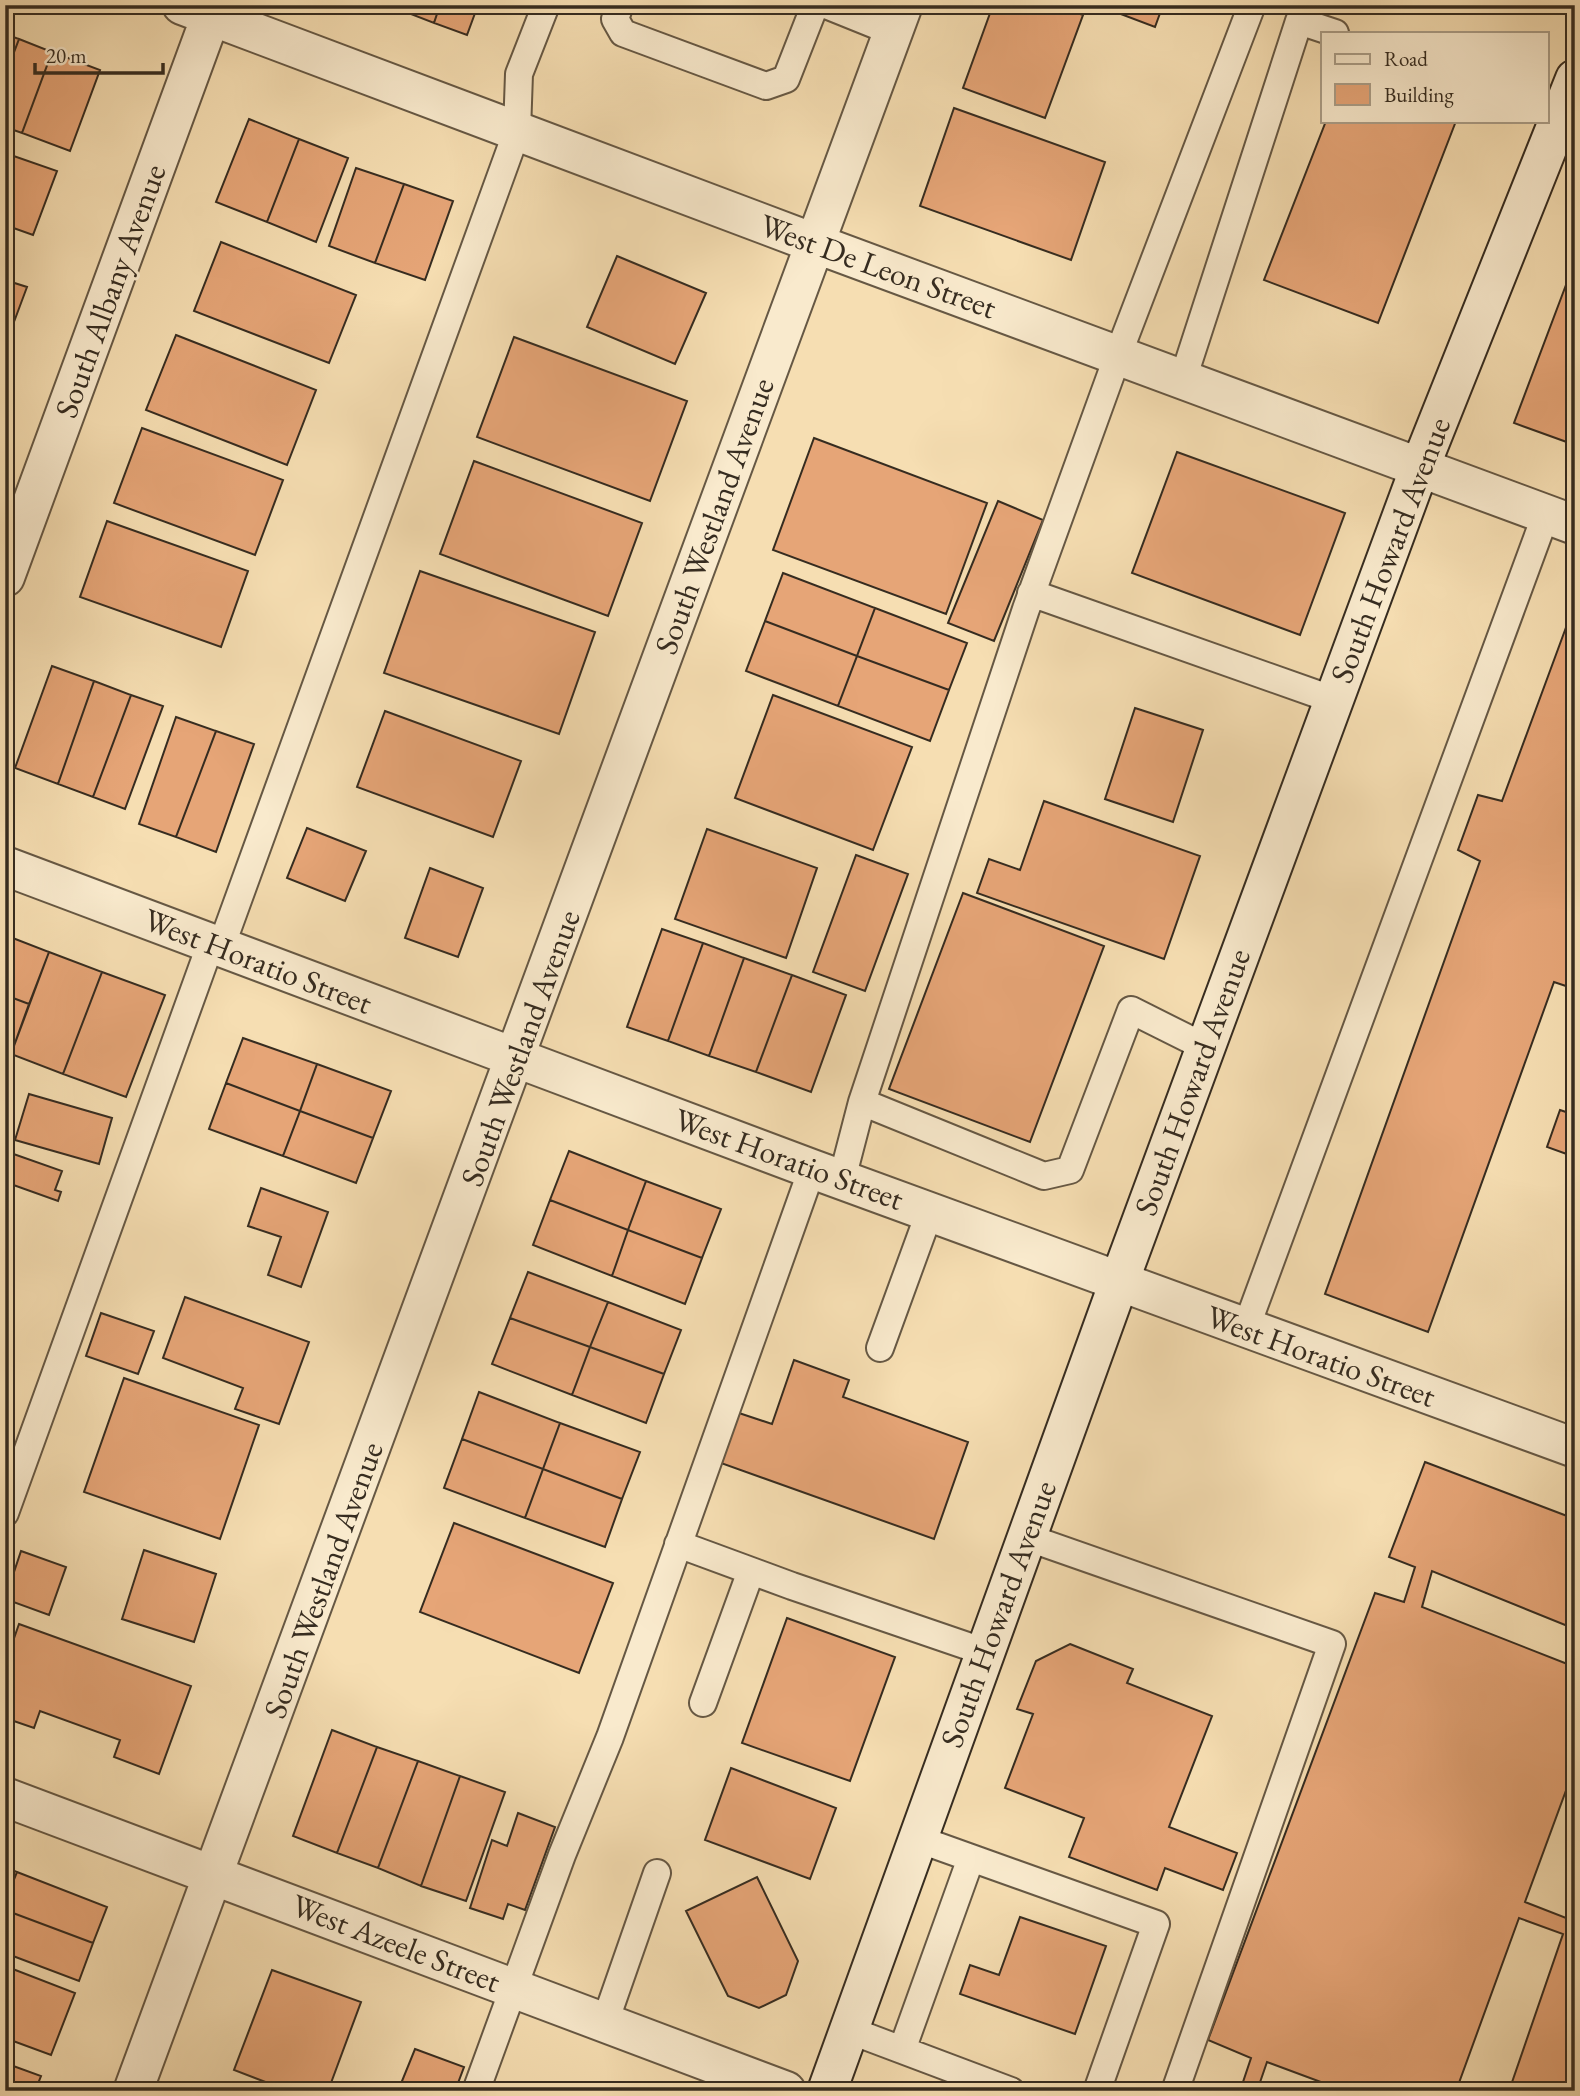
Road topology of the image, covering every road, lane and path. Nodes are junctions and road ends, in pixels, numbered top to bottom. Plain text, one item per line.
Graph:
1 (546, 5) edge
2 (620, 5) edge
3 (815, 5) edge
4 (826, 5) edge
5 (1252, 5) edge
6 (203, 9) edge
7 (898, 18) edge
8 (1332, 32) edge
9 (1575, 79) edge
10 (1554, 111) edge
11 (517, 131) junction
12 (814, 243) junction
13 (1118, 355) junction
14 (1183, 379) junction
15 (1420, 467) junction
16 (1561, 519) edge
17 (5, 577) edge
18 (1031, 593) junction
19 (1334, 699) junction
20 (5, 866) edge
21 (216, 945) junction
22 (1205, 1047) junction
23 (516, 1058) junction
24 (862, 1102) junction
25 (827, 1174) junction
26 (930, 1212) junction
27 (1118, 1282) junction
28 (1246, 1328) junction
29 (880, 1349) dead end
30 (1575, 1448) edge
31 (5, 1513) edge
32 (1026, 1537) junction
33 (678, 1544) junction
34 (751, 1571) junction
35 (985, 1652) junction
36 (703, 1703) dead end
37 (5, 1797) edge
38 (918, 1839) junction
39 (971, 1858) junction
40 (657, 1872) dead end
41 (214, 1875) junction
42 (513, 1987) junction
43 (605, 2022) junction
44 (849, 2030) junction
45 (902, 2050) junction
46 (133, 2091) edge
47 (476, 2091) edge
48 (786, 2091) edge
49 (827, 2091) edge
50 (1011, 2091) edge
51 (1097, 2091) edge
52 (1175, 2091) edge

1 - 11 lane
2 - 3 lane
4 - 7 lane
5 - 13 lane
6 - 11 street, West De Leon Street
6 - 17 street, South Albany Avenue
7 - 12 street, South Westland Avenue
8 - 14 lane
9 - 10 street, South Howard Avenue
10 - 15 street, South Howard Avenue
11 - 12 street, West De Leon Street
11 - 21 lane
12 - 13 street, West De Leon Street
12 - 23 street, South Westland Avenue
13 - 14 street, West De Leon Street
13 - 18 lane
14 - 15 street, West De Leon Street
15 - 16 street, West De Leon Street
15 - 19 street, South Howard Avenue
16 - 28 lane
18 - 19 lane
18 - 24 lane
19 - 22 street, South Howard Avenue
20 - 21 street, West Horatio Street
21 - 23 street, West Horatio Street
21 - 31 lane
22 - 24 lane
22 - 27 street, South Howard Avenue
23 - 25 street, West Horatio Street
23 - 41 street, South Westland Avenue
24 - 25 lane
25 - 26 street, West Horatio Street
25 - 33 lane
26 - 27 street, West Horatio Street
26 - 29 lane
27 - 28 street, West Horatio Street
27 - 32 street, South Howard Avenue
28 - 30 street, West Horatio Street
32 - 35 street, South Howard Avenue
32 - 52 lane
33 - 34 lane
33 - 42 lane
34 - 35 lane
34 - 36 lane
35 - 38 street, South Howard Avenue
37 - 41 street, West Azeele Street
38 - 39 lane
38 - 44 street, South Howard Avenue
39 - 45 lane
39 - 51 lane
40 - 43 lane
41 - 42 street, West Azeele Street
41 - 46 street, South Westland Avenue
42 - 43 street, West Azeele Street
42 - 47 lane
43 - 48 street, West Azeele Street
44 - 45 lane
44 - 49 street, South Howard Avenue
45 - 50 lane

